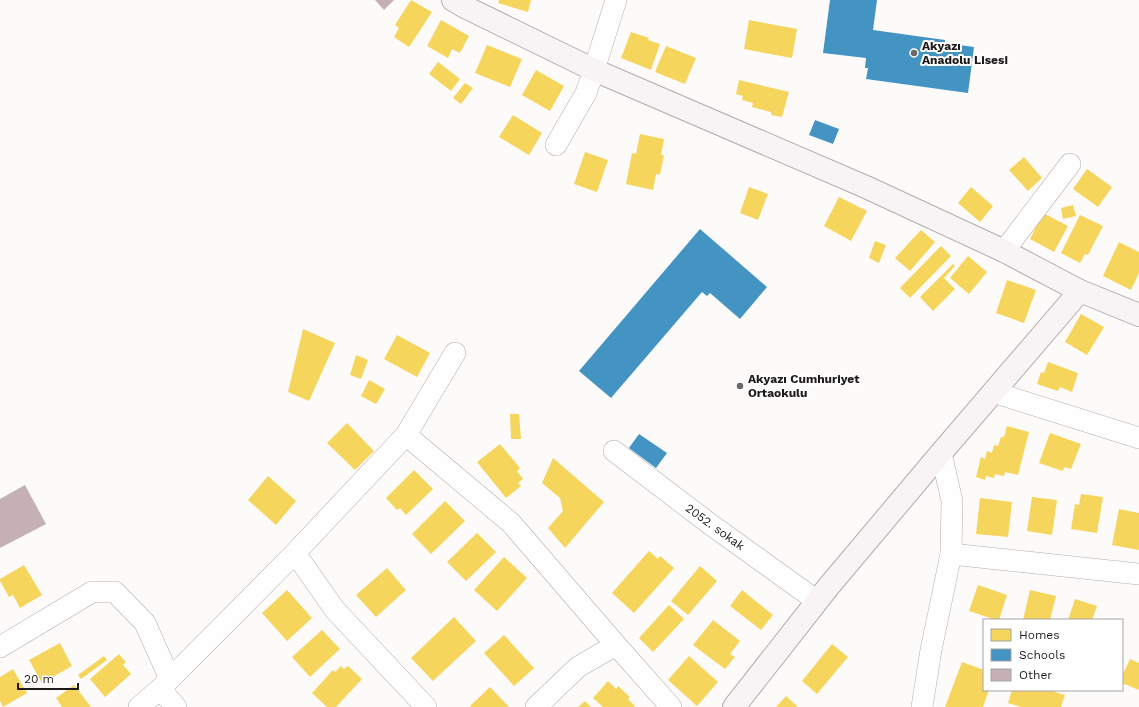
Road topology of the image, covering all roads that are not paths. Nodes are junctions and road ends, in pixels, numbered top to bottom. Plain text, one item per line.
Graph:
1 (453, 0) edge
2 (616, 0) edge
3 (594, 70) junction
4 (556, 146) dead end
5 (1070, 164) dead end
6 (1004, 251) junction
7 (1080, 291) junction
8 (1137, 309) edge
9 (455, 353) dead end
10 (993, 392) junction
11 (406, 436) junction
12 (1139, 438) edge
13 (614, 451) dead end
14 (941, 452) junction
15 (295, 553) junction
16 (951, 554) junction
17 (1139, 574) edge
18 (817, 601) junction
19 (616, 645) junction
20 (0, 647) edge
21 (165, 684) junction
22 (139, 707) edge
23 (176, 707) edge
24 (426, 707) edge
25 (536, 707) edge
26 (671, 707) edge
27 (734, 707) edge
28 (922, 707) edge

1 - 3 street
2 - 3 street
3 - 4 street
3 - 6 street
5 - 6 street
6 - 7 street
7 - 8 street
7 - 10 street
9 - 11 street
10 - 12 street
10 - 14 street
11 - 15 street
11 - 19 street
13 - 18 street, 2052. sokak
14 - 16 street
14 - 18 street
15 - 21 street
15 - 24 street
16 - 17 street
16 - 28 street
18 - 27 street
19 - 25 street
19 - 26 street
20 - 21 street
21 - 22 street
21 - 23 street

